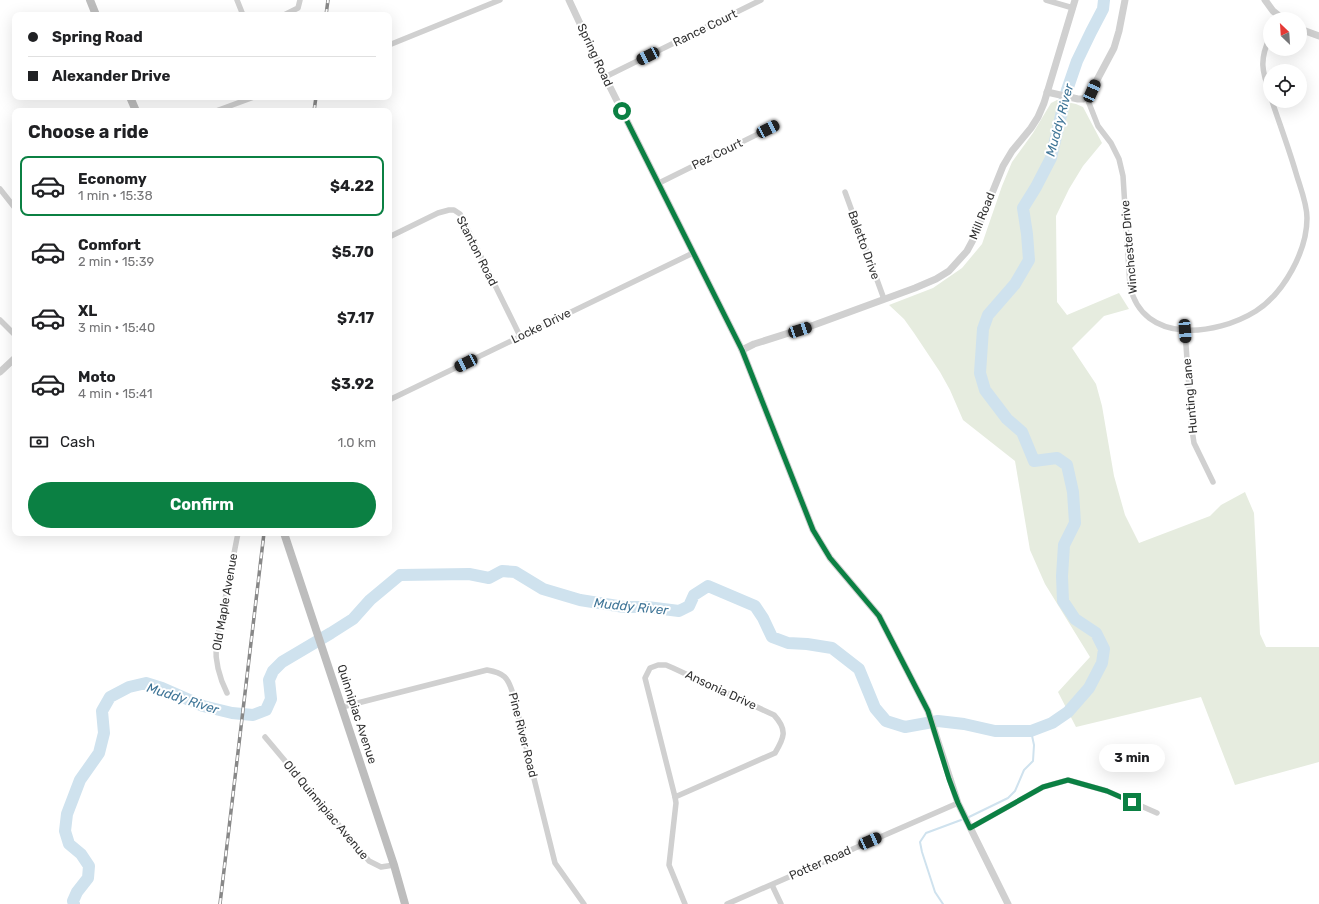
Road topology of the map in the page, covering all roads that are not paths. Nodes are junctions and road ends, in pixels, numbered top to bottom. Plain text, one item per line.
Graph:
1 (90, 0) edge
2 (237, 0) edge
3 (300, 0) edge
4 (500, 0) edge
5 (569, 0) edge
6 (761, 0) edge
7 (1046, 0) edge
8 (1075, 0) edge
9 (1125, 0) edge
10 (1265, 0) edge
11 (1073, 8) junction
12 (95, 12) edge
13 (243, 12) edge
14 (290, 12) edge
15 (1274, 12) edge
16 (1307, 32) edge
17 (1319, 36) edge
18 (392, 44) edge
19 (1264, 56) edge
20 (1263, 67) edge
21 (605, 77) junction
22 (1047, 92) junction
23 (1086, 98) junction
24 (246, 100) edge
25 (224, 108) edge
26 (1274, 108) edge
27 (776, 125) dead end
28 (659, 183) junction
29 (0, 189) edge
30 (845, 192) dead end
31 (12, 204) edge
32 (392, 236) edge
33 (694, 252) junction
34 (884, 299) junction
35 (0, 320) edge
36 (1185, 331) junction
37 (12, 332) edge
38 (520, 336) junction
39 (742, 350) junction
40 (12, 361) edge
41 (0, 372) edge
42 (392, 399) edge
43 (1213, 482) dead end
44 (237, 536) edge
45 (285, 536) edge
46 (227, 693) dead end
47 (342, 706) junction
48 (265, 738) dead end
49 (675, 797) junction
50 (958, 803) junction
51 (1157, 813) dead end
52 (970, 828) junction
53 (394, 866) junction
54 (772, 885) junction
55 (403, 903) edge
56 (584, 904) edge
57 (684, 904) edge
58 (727, 904) edge
59 (780, 904) edge
60 (1008, 904) edge

1 - 12 main road
2 - 13 street
3 - 14 street
4 - 18 street
5 - 21 street, Spring Road
6 - 21 street, Rance Court
7 - 11 street
8 - 11 street, Mill Road
9 - 23 street
10 - 15 street
11 - 22 street, Mill Road
16 - 17 street
19 - 20 street
21 - 28 street, Spring Road
22 - 23 street
22 - 34 street, Mill Road
23 - 36 street, Winchester Drive
24 - 25 street
26 - 36 street, Winchester Drive
27 - 28 street, Pez Court
28 - 33 street, Spring Road
29 - 31 street
30 - 34 street, Baletto Drive
32 - 38 street, Stanton Road
33 - 38 street, Locke Drive
33 - 39 street, Spring Road
34 - 39 street, Mill Road
35 - 37 street
36 - 43 street, Hunting Lane
38 - 42 street, Locke Drive
39 - 50 street, Spring Road
40 - 41 street
44 - 46 street, Old Maple Avenue
45 - 47 main road, Quinnipiac Avenue
47 - 53 main road, Quinnipiac Avenue
47 - 56 street, Pine River Road
48 - 53 street, Old Quinnipiac Avenue
49 - 49 street, Ansonia Drive
49 - 57 street, Ansonia Drive
50 - 52 street, Spring Road
50 - 54 street, Potter Road
51 - 52 street
52 - 60 street, Spring Road
53 - 55 main road, Quinnipiac Avenue
54 - 58 street, Potter Road
54 - 59 street

